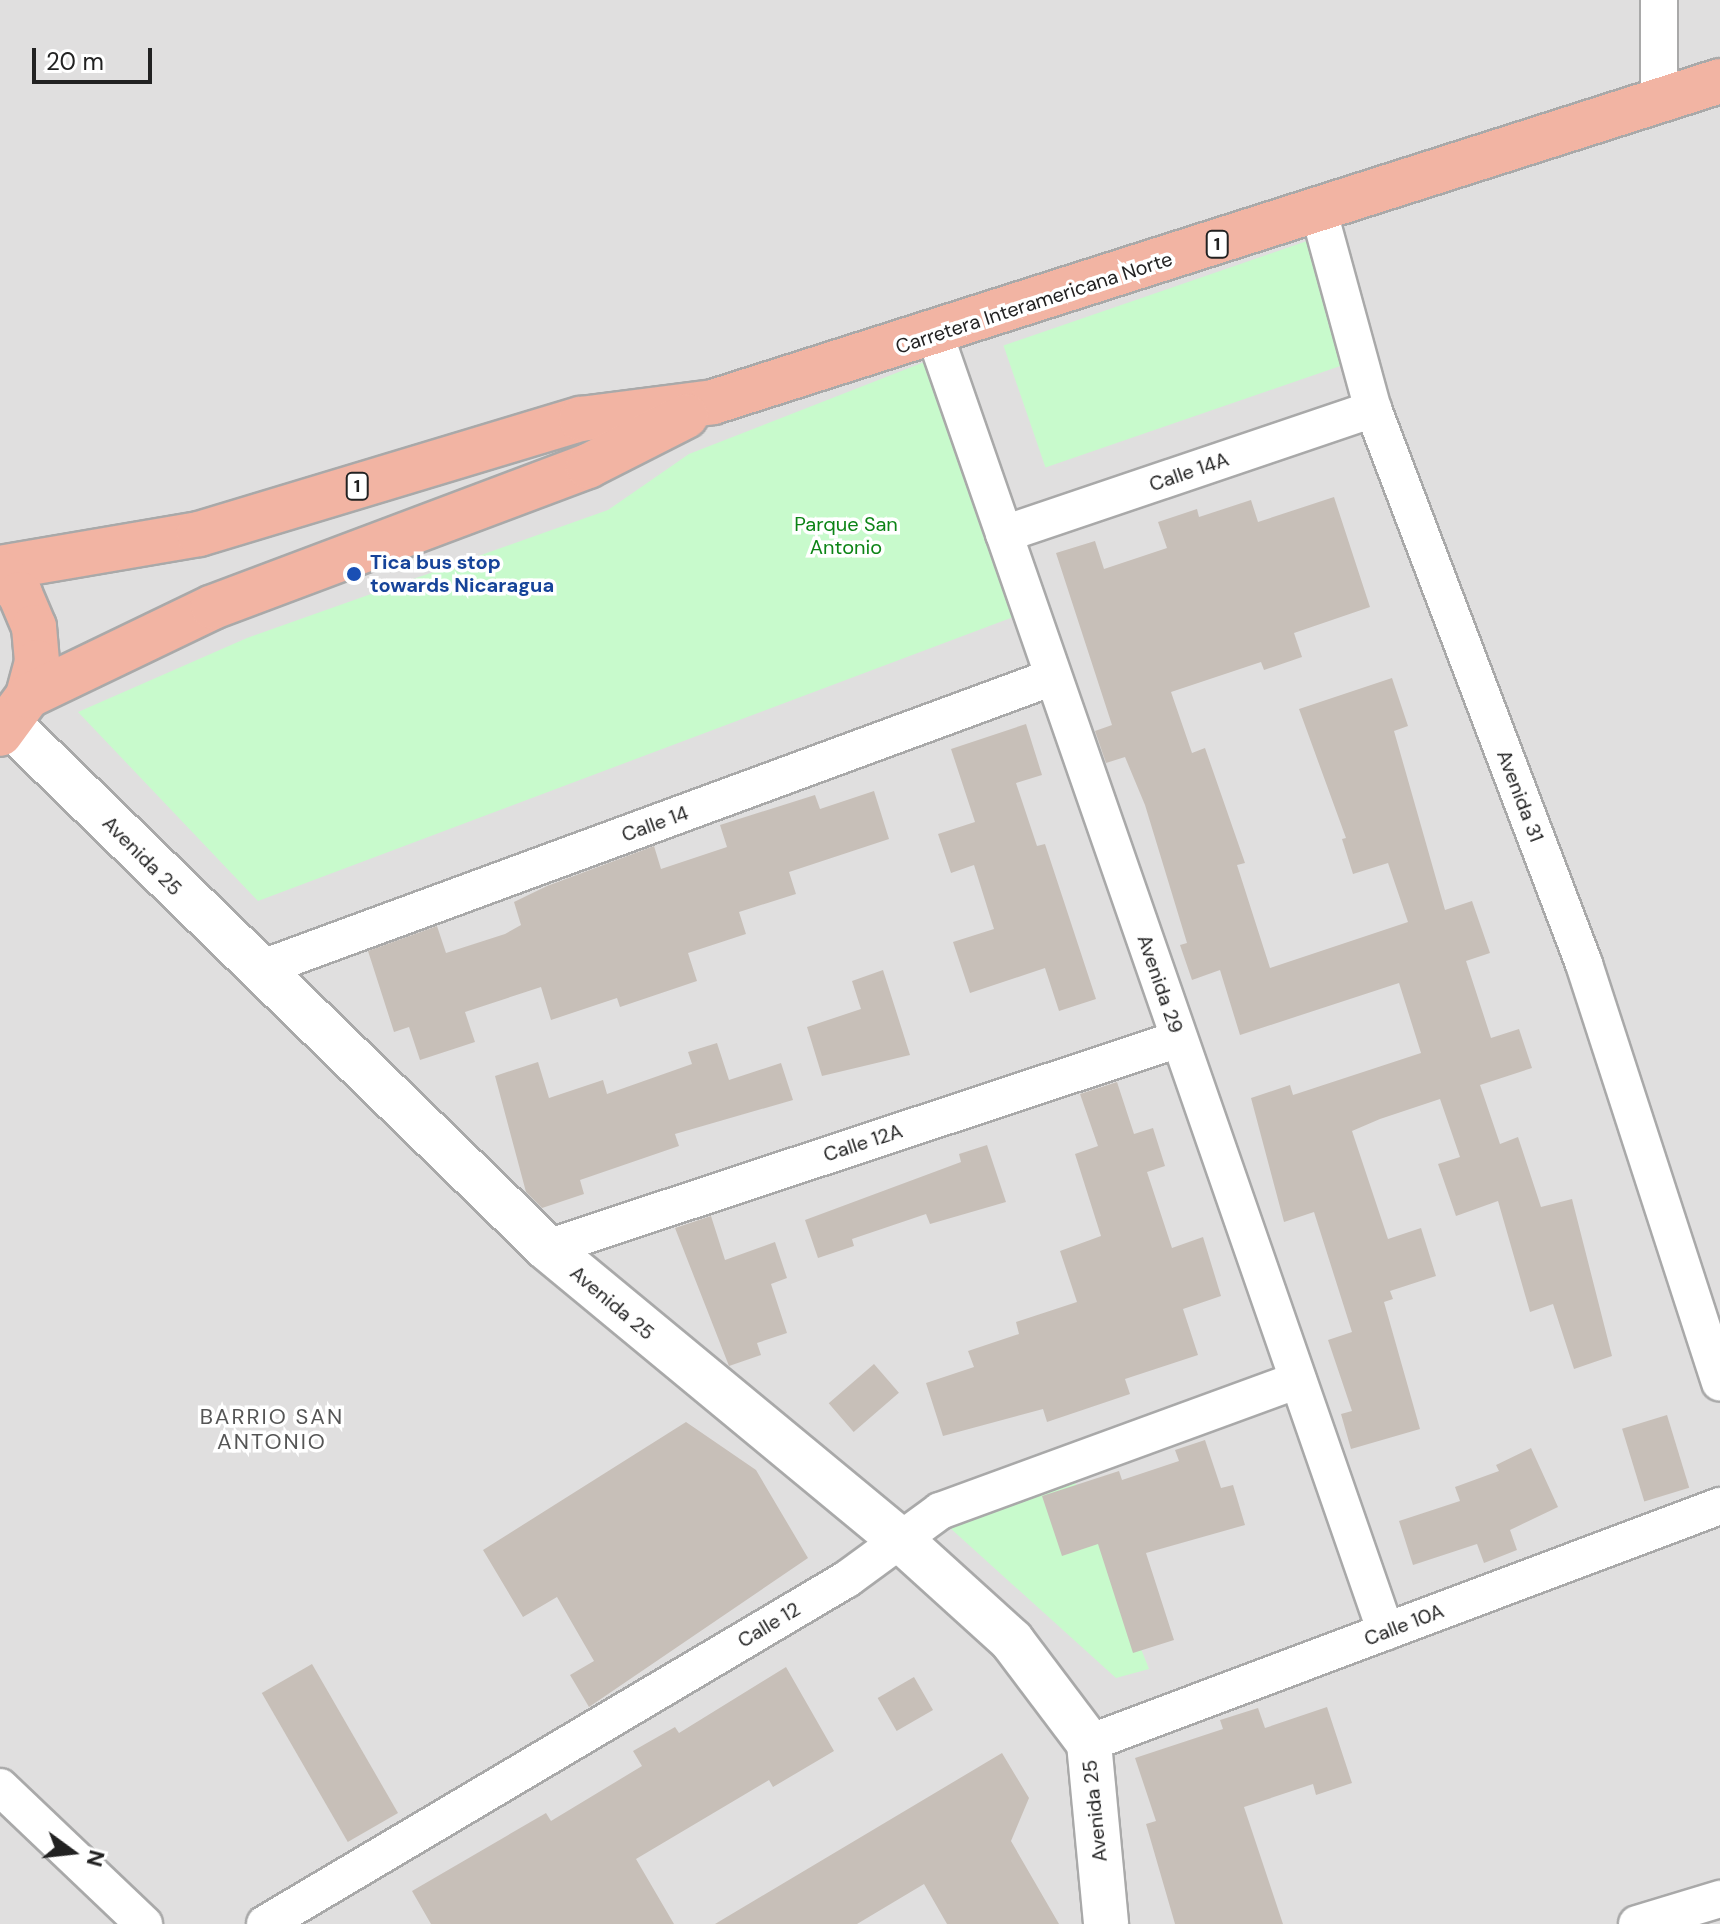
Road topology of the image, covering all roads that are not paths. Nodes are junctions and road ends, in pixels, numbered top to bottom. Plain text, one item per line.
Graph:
1 (1659, 0) edge
2 (1720, 81) edge
3 (1659, 100) junction
4 (1319, 212) junction
5 (935, 335) junction
6 (713, 402) junction
7 (1373, 409) junction
8 (1004, 534) junction
9 (0, 571) edge
10 (1053, 677) junction
11 (13, 719) edge
12 (257, 970) junction
13 (1179, 1039) junction
14 (547, 1248) junction
15 (1298, 1380) junction
16 (1720, 1382) edge
17 (1720, 1506) edge
18 (903, 1542) junction
19 (1386, 1632) junction
20 (1089, 1743) junction
21 (0, 1787) edge
22 (1720, 1899) edge
23 (144, 1924) edge
24 (265, 1924) edge
25 (1106, 1924) edge
26 (1637, 1924) edge

1 - 3 street
2 - 3 highway, Carretera Interamericana Norte / 1
3 - 4 highway, Carretera Interamericana Norte / 1
4 - 5 highway, Carretera Interamericana Norte / 1
4 - 7 street, Avenida 31
5 - 6 highway, Carretera Interamericana Norte / 1
5 - 8 street, Avenida 29
6 - 9 highway, Carretera Interamericana Norte / 1
6 - 11 highway, Carretera Interamericana Norte / 1
7 - 8 street, Calle 14A
7 - 16 street, Avenida 31
8 - 10 street, Avenida 29
9 - 11 highway, 1
10 - 12 street, Calle 14
10 - 13 street, Avenida 29
11 - 12 street, Avenida 25
12 - 14 street, Avenida 25
13 - 14 street, Calle 12A
13 - 15 street, Avenida 29
14 - 18 street, Avenida 25
15 - 18 street, Calle 12
15 - 19 street, Avenida 29
17 - 19 street, Calle 10A
18 - 20 street, Avenida 25
18 - 24 street, Calle 12
19 - 20 street, Calle 10A
20 - 25 street, Avenida 25
21 - 23 street
22 - 26 street

